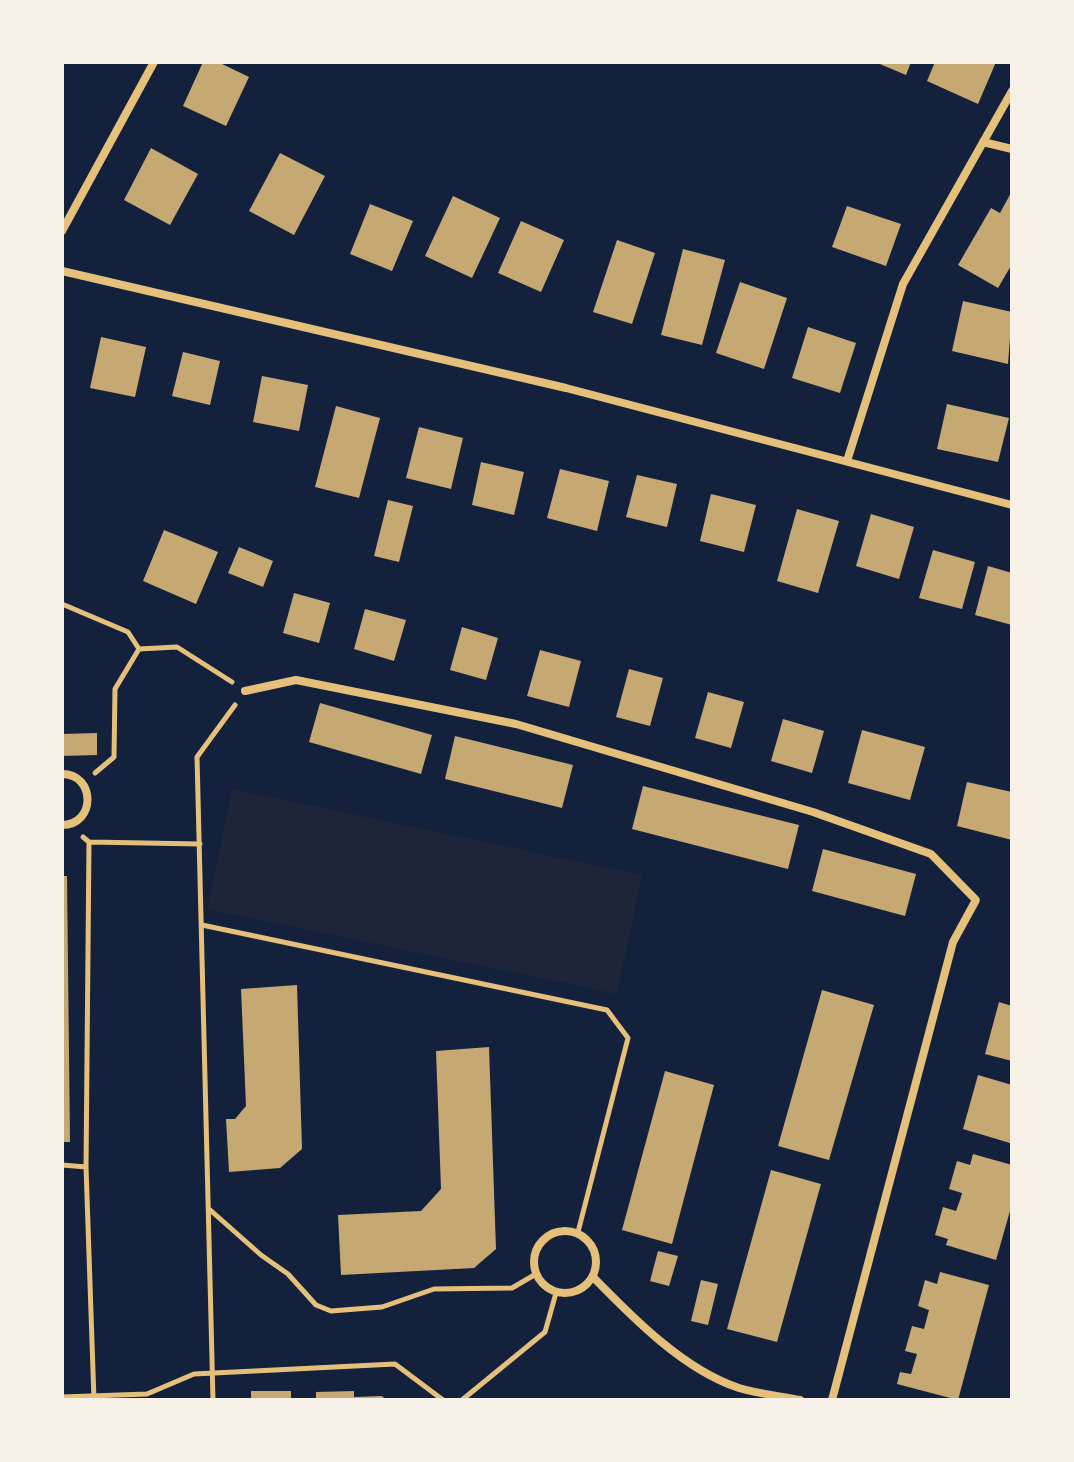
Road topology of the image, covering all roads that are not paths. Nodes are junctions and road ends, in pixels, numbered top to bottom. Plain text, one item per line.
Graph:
1 (154, 62) edge
2 (1012, 91) edge
3 (983, 142) junction
4 (1012, 149) edge
5 (62, 231) edge
6 (62, 271) edge
7 (847, 461) junction
8 (1012, 505) edge
9 (245, 691) road end
10 (62, 774) edge
11 (66, 825) edge
12 (593, 1277) junction
13 (800, 1400) edge
14 (832, 1400) edge

1 - 5 street
2 - 3 street
3 - 4 street
3 - 7 street
6 - 7 street
7 - 8 street
9 - 14 street
10 - 11 street
12 - 12 street
12 - 13 street

